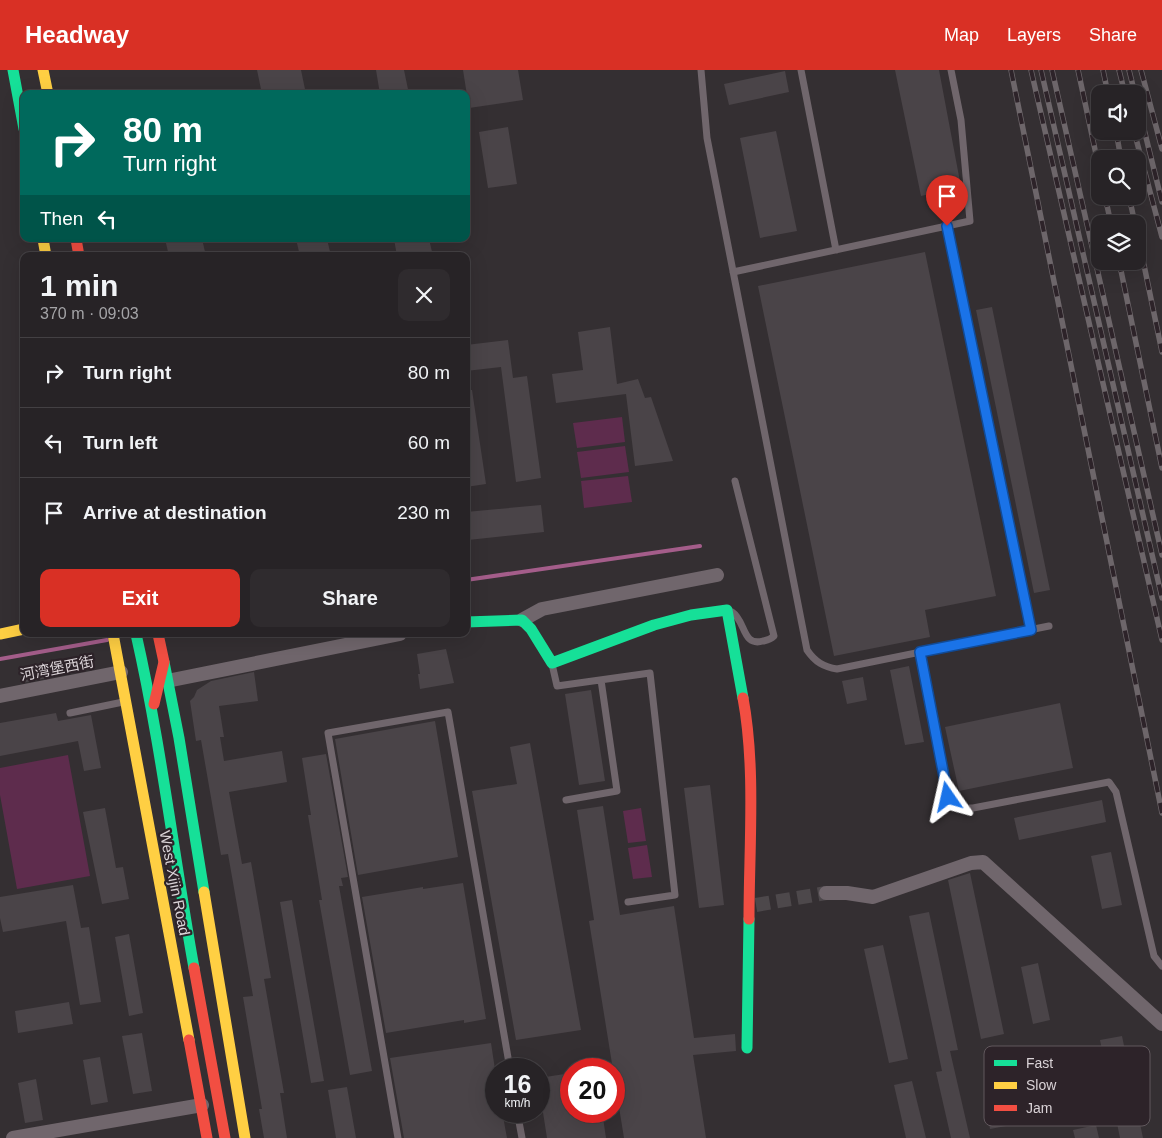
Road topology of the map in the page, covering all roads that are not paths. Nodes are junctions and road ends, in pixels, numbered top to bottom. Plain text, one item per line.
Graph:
1 (13, 70) edge
2 (46, 70) edge
3 (701, 70) edge
4 (801, 70) edge
5 (951, 70) edge
6 (48, 90) edge
7 (20, 108) edge
8 (947, 226) junction
9 (836, 250) junction
10 (733, 272) junction
11 (735, 481) dead end
12 (717, 575) dead end
13 (727, 610) junction
14 (522, 620) junction
15 (470, 622) edge
16 (1049, 626) dead end
17 (20, 630) edge
18 (1031, 630) junction
19 (0, 634) edge
20 (114, 637) edge
21 (137, 637) edge
22 (159, 637) edge
23 (385, 637) edge
24 (920, 652) junction
25 (164, 662) junction
26 (552, 663) junction
27 (119, 666) junction
28 (600, 680) junction
29 (167, 681) junction
30 (0, 696) edge
31 (126, 701) junction
32 (152, 712) junction
33 (70, 713) dead end
34 (566, 800) dead end
35 (826, 893) tunnel mouth
36 (628, 902) dead end
37 (1162, 966) edge
38 (1162, 1024) edge
39 (747, 1048) dead end
40 (508, 1058) edge
41 (202, 1105) junction
42 (519, 1123) edge
43 (14, 1138) edge
44 (207, 1138) edge
45 (225, 1138) edge
46 (245, 1138) edge
47 (398, 1138) edge
48 (522, 1138) edge

1 - 7 street
2 - 6 street
3 - 10 lane
4 - 9 lane
5 - 8 lane
8 - 9 lane
8 - 18 lane
9 - 10 lane
10 - 24 lane
11 - 13 lane
12 - 14 street
13 - 26 street
13 - 39 street
14 - 15 street
14 - 26 street
16 - 18 lane
17 - 19 street
18 - 24 lane
20 - 27 street, West Xijin Road
21 - 32 street, West Xijin Road
22 - 25 street
23 - 29 street
24 - 37 lane
25 - 29 street
25 - 32 street
26 - 28 lane
27 - 30 street, 河湾堡西街
27 - 31 street, West Xijin Road
28 - 34 lane
28 - 36 lane
29 - 46 street
31 - 33 lane
31 - 41 street, West Xijin Road
32 - 45 street, West Xijin Road
35 - 38 street
40 - 47 lane
41 - 43 street
41 - 44 street, West Xijin Road
42 - 48 lane

